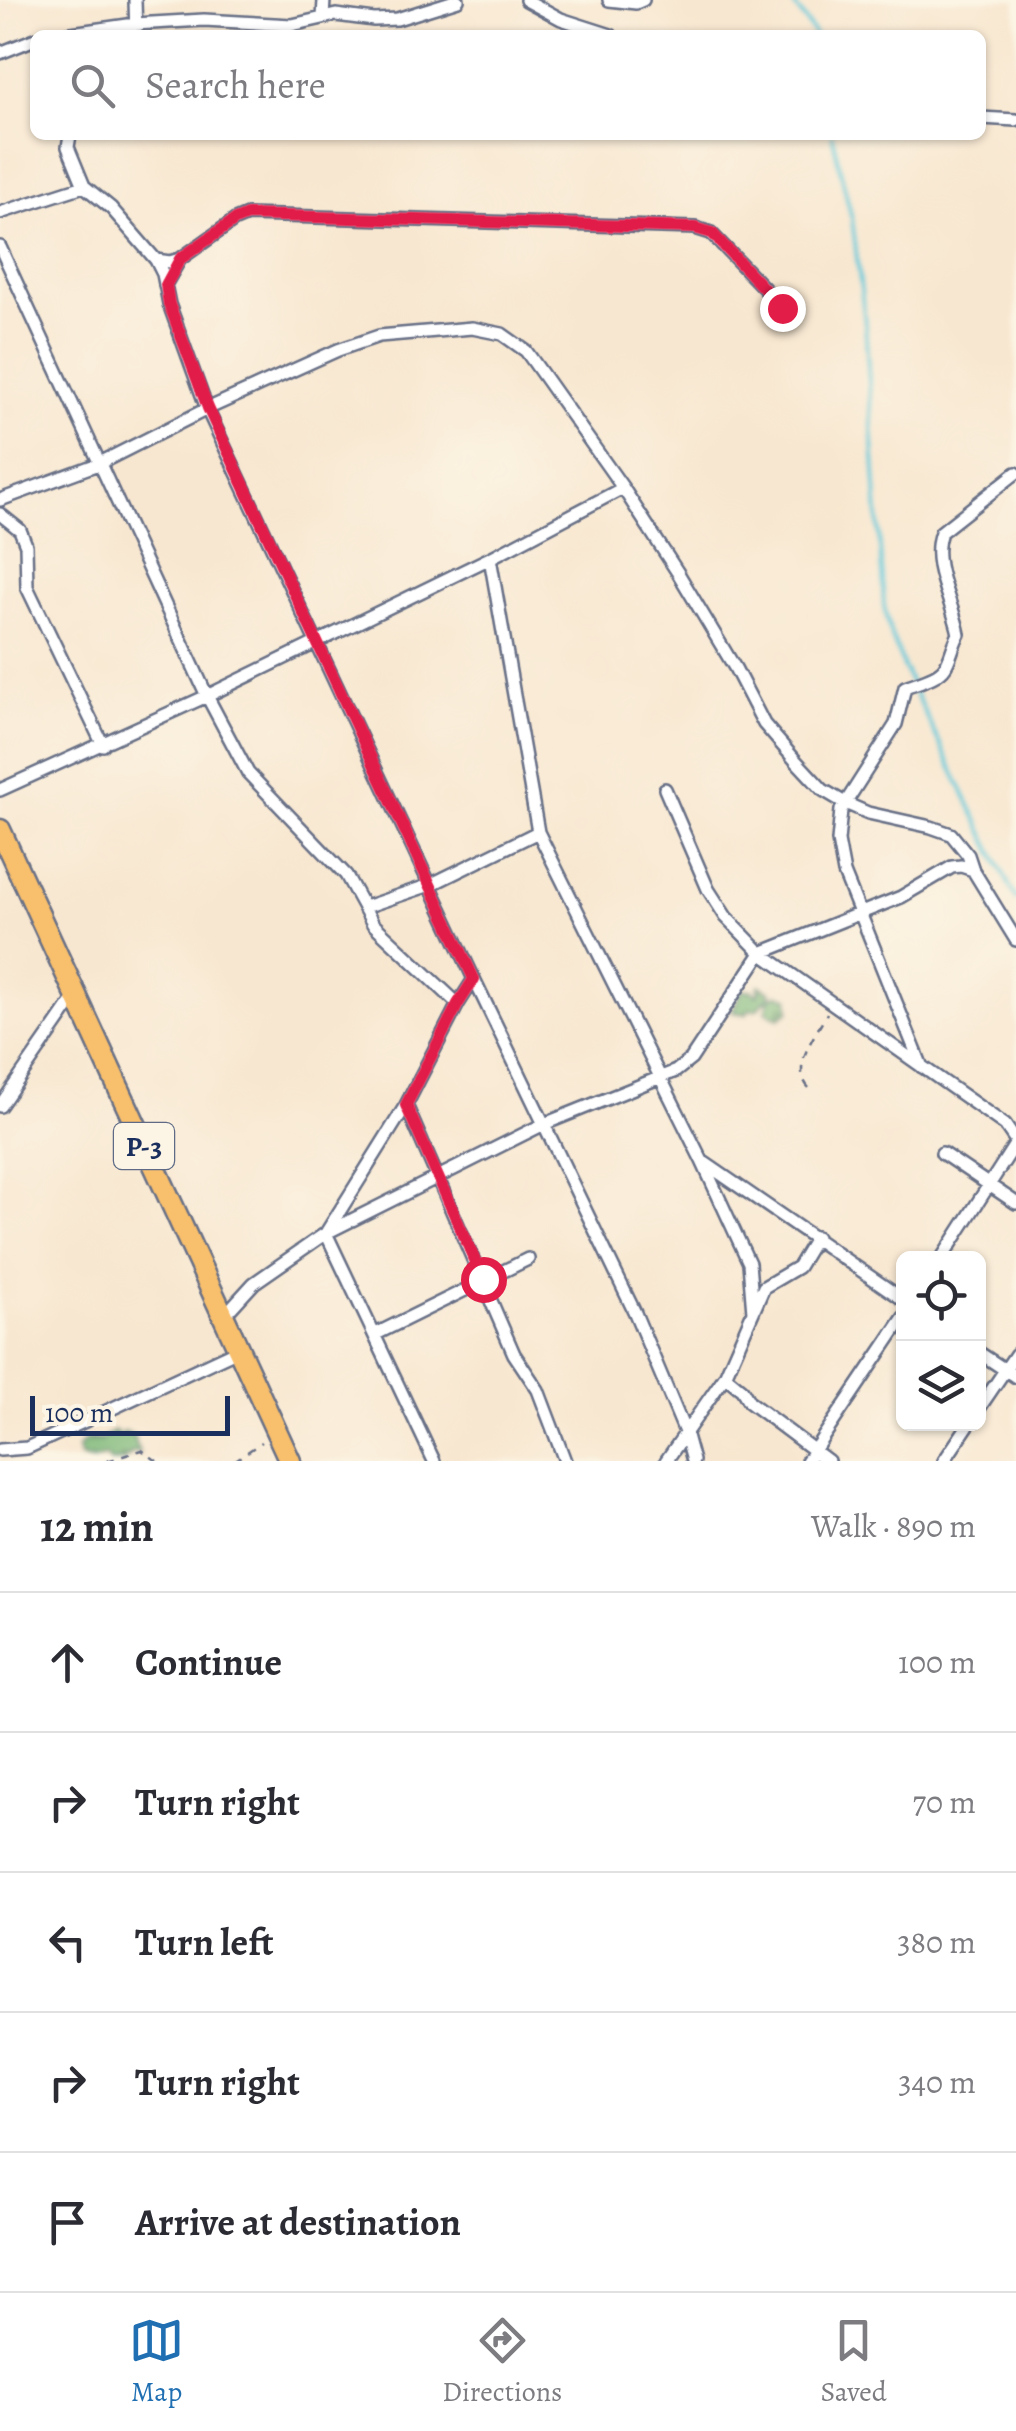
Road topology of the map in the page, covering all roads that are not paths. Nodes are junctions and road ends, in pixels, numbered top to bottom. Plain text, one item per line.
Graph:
1 (136, 0) edge
2 (324, 0) edge
3 (458, 0) edge
4 (526, 0) edge
5 (609, 0) edge
6 (643, 0) edge
7 (323, 18) junction
8 (136, 29) edge
9 (595, 30) edge
10 (30, 42) edge
11 (0, 53) edge
12 (986, 118) edge
13 (1016, 120) edge
14 (69, 140) edge
15 (84, 186) junction
16 (0, 212) edge
17 (0, 248) edge
18 (180, 259) junction
19 (156, 260) junction
20 (166, 285) junction
21 (782, 308) dead end
22 (208, 408) junction
23 (98, 464) junction
24 (1016, 473) edge
25 (623, 488) junction
26 (0, 500) edge
27 (0, 514) edge
28 (490, 558) junction
29 (315, 641) junction
30 (207, 696) junction
31 (103, 745) junction
32 (0, 790) edge
33 (665, 790) dead end
34 (845, 804) junction
35 (0, 830) edge
36 (538, 832) junction
37 (973, 870) junction
38 (430, 884) junction
39 (366, 907) junction
40 (861, 912) junction
41 (1016, 938) edge
42 (761, 953) junction
43 (474, 979) junction
44 (78, 994) junction
45 (458, 1004) junction
46 (922, 1067) junction
47 (660, 1078) junction
48 (406, 1105) junction
49 (0, 1106) edge
50 (544, 1124) junction
51 (1016, 1142) edge
52 (942, 1153) dead end
53 (702, 1160) junction
54 (436, 1177) junction
55 (990, 1186) junction
56 (1016, 1203) edge
57 (326, 1233) junction
58 (816, 1237) junction
59 (947, 1251) edge
60 (528, 1258) dead end
61 (483, 1279) junction
62 (896, 1294) edge
63 (752, 1312) junction
64 (222, 1318) junction
65 (896, 1329) edge
66 (376, 1334) junction
67 (238, 1350) junction
68 (1016, 1354) edge
69 (986, 1357) edge
70 (1011, 1374) edge
71 (725, 1376) junction
72 (986, 1401) edge
73 (964, 1431) edge
74 (685, 1432) junction
75 (0, 1450) edge
76 (811, 1456) edge
77 (290, 1461) edge
78 (434, 1461) edge
79 (565, 1461) edge
80 (666, 1461) edge
81 (693, 1461) edge
82 (828, 1461) edge
83 (944, 1461) edge

1 - 8 street
2 - 7 street
3 - 7 street
4 - 9 street
5 - 6 street
7 - 8 street
10 - 11 street
12 - 13 street
14 - 15 street
15 - 16 street
15 - 19 street
17 - 23 street
18 - 19 street
18 - 20 street
18 - 21 street
19 - 20 street
20 - 22 street
22 - 23 street
22 - 25 street
22 - 29 street
23 - 26 street
23 - 30 street
24 - 34 street
25 - 28 street
25 - 34 street
27 - 31 street
28 - 29 street
28 - 36 street
29 - 30 street
29 - 38 street
30 - 31 street
30 - 39 street
31 - 32 street
33 - 42 street
34 - 37 street
34 - 40 street
35 - 44 highway, P-3
36 - 38 street
36 - 47 street
37 - 40 street
37 - 41 street
38 - 39 street
38 - 43 street
39 - 45 street
40 - 42 street
40 - 46 street
42 - 46 street
42 - 47 street
43 - 45 street
43 - 50 street
44 - 49 street
44 - 64 highway, P-3
45 - 48 street
46 - 51 street
47 - 50 street
47 - 53 street
48 - 54 street
48 - 57 street
50 - 54 street
50 - 74 street
51 - 55 street
52 - 55 street
53 - 58 street
53 - 63 street
54 - 57 street
54 - 61 street
55 - 56 street
55 - 59 street
57 - 64 street
57 - 66 street
58 - 62 street
58 - 63 street
60 - 61 street
61 - 66 street
61 - 79 street
63 - 71 street
64 - 67 highway, P-3
65 - 76 street
66 - 78 street
67 - 75 street
67 - 77 highway, P-3
68 - 70 street
69 - 70 street
70 - 72 street
71 - 74 street
71 - 76 street
73 - 83 street
74 - 80 street
74 - 81 street
76 - 82 street

